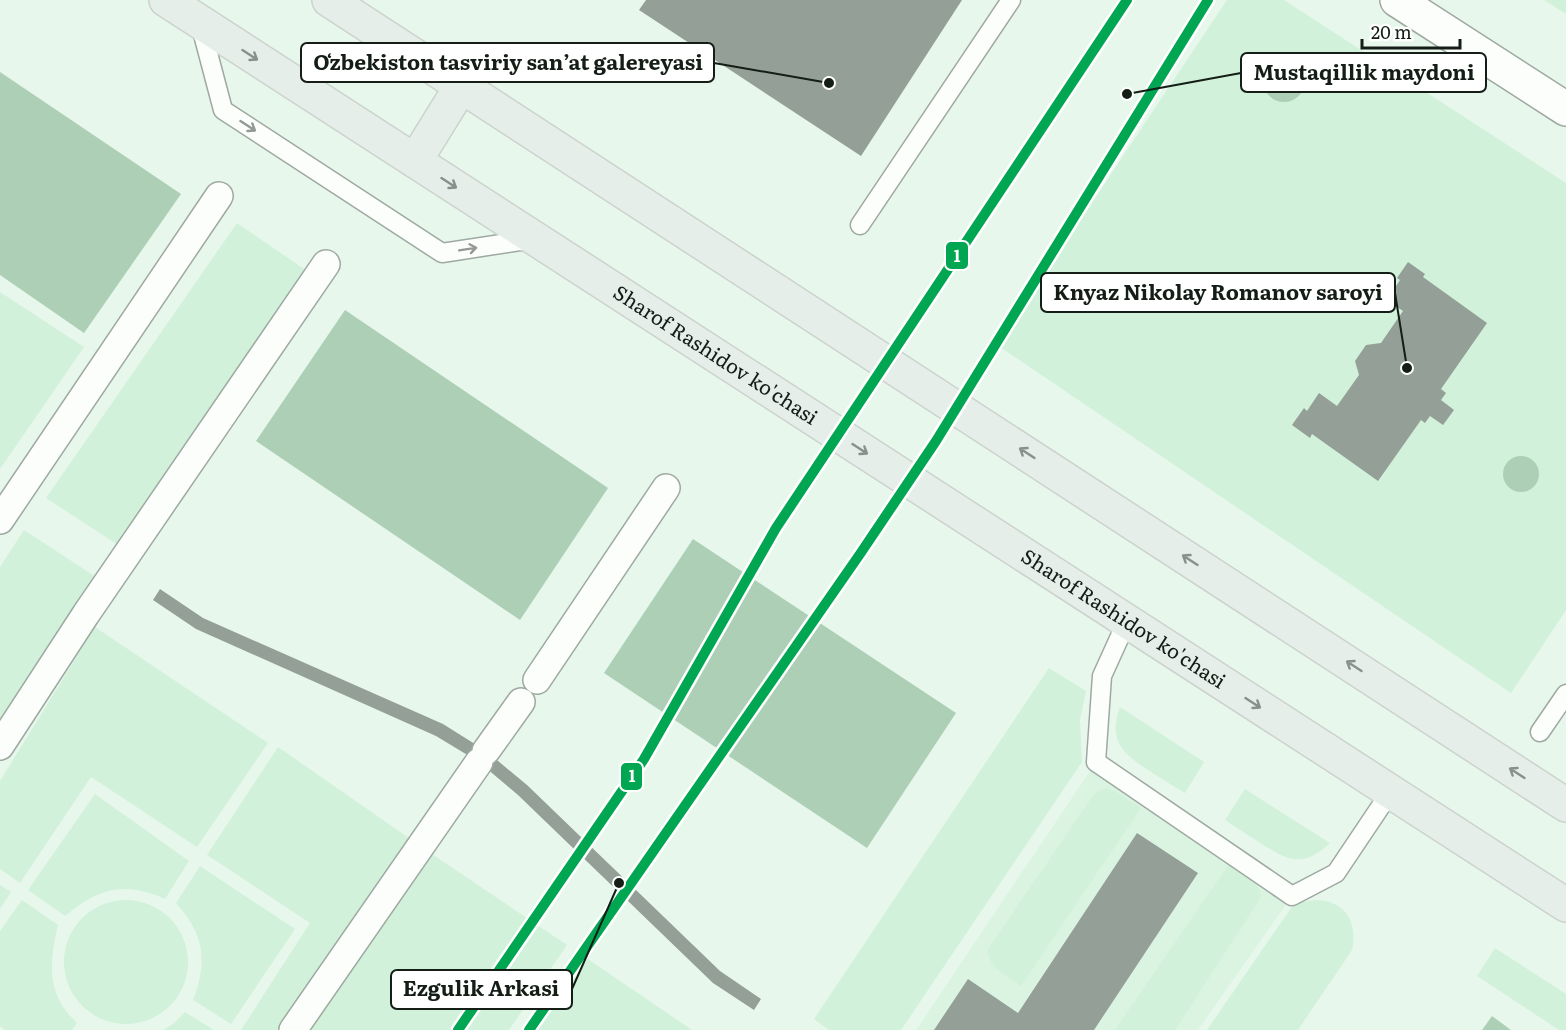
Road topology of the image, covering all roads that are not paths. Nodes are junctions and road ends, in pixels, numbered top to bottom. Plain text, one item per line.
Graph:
1 (166, 0) edge
2 (329, 0) edge
3 (1011, 0) edge
4 (1397, 0) edge
5 (200, 22) junction
6 (462, 85) junction
7 (1566, 109) edge
8 (415, 161) junction
9 (219, 196) dead end
10 (860, 225) dead end
11 (535, 238) junction
12 (326, 264) dead end
13 (666, 488) dead end
14 (0, 520) edge
15 (1127, 621) junction
16 (537, 680) dead end
17 (1566, 694) edge
18 (521, 702) dead end
19 (1540, 732) dead end
20 (0, 746) edge
21 (1391, 792) junction
22 (1566, 805) edge
23 (1566, 905) edge
24 (293, 1030) edge

1 - 5 main road, Sharof Rashidov ko'chasi
2 - 6 main road
3 - 10 lane
4 - 7 street
5 -> 8 main road, Sharof Rashidov ko'chasi
5 -> 11 lane
6 - 8 main road
22 -> 6 main road
8 -> 11 main road, Sharof Rashidov ko'chasi
9 - 14 street
11 -> 15 main road, Sharof Rashidov ko'chasi
12 - 20 street
13 - 16 street
15 -> 21 main road, Sharof Rashidov ko'chasi
15 - 21 lane
17 - 19 lane
18 - 24 street
21 - 23 main road, Sharof Rashidov ko'chasi

